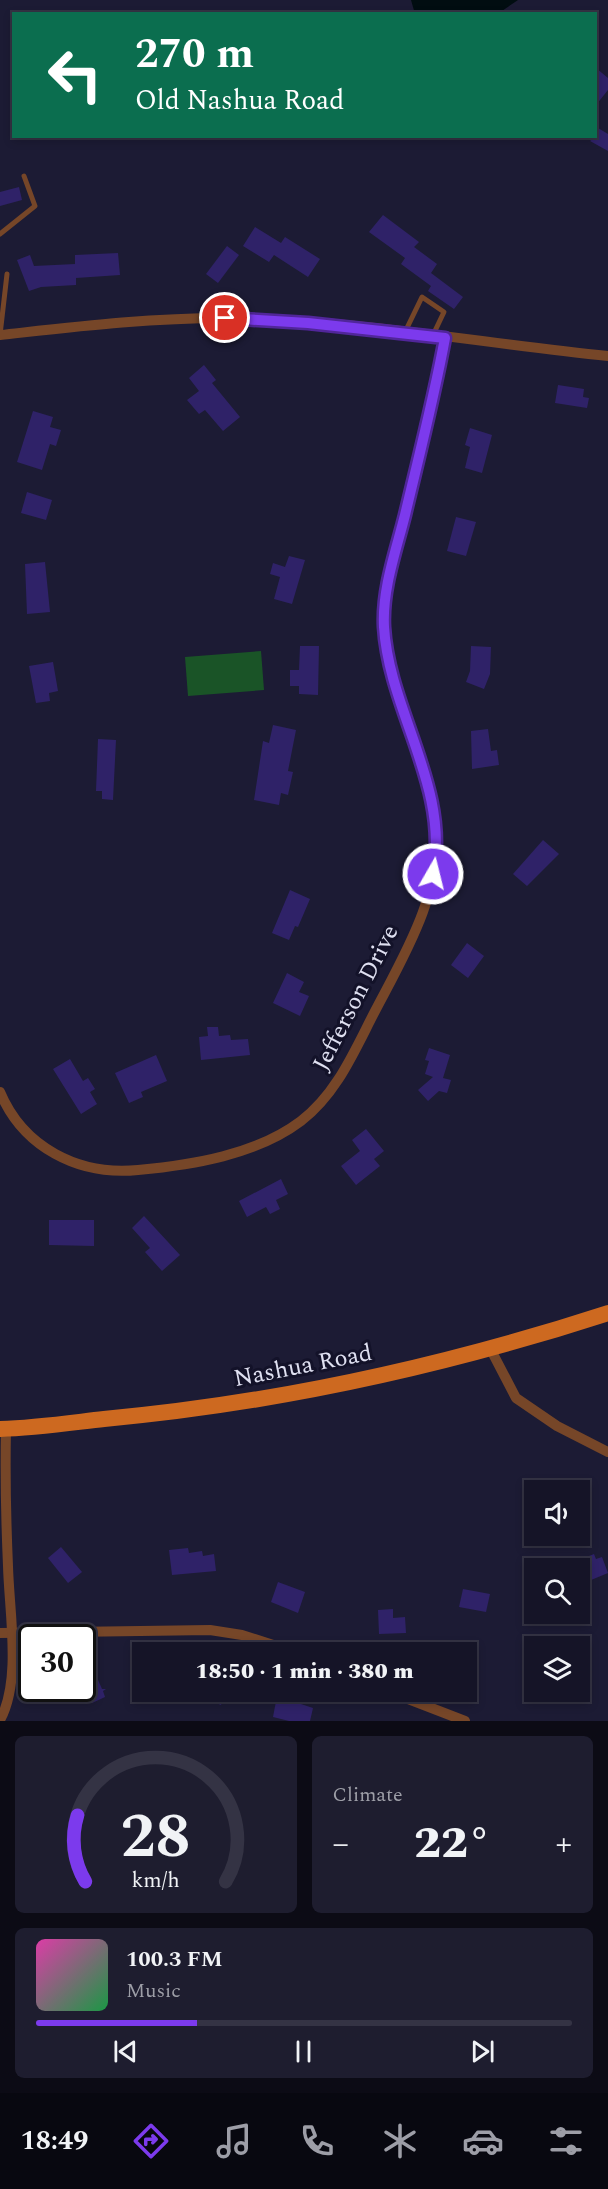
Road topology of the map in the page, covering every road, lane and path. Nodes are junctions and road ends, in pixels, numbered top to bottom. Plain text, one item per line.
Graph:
1 (24, 176) dead end
2 (0, 234) edge
3 (7, 274) dead end
4 (405, 333) junction
5 (0, 335) edge
6 (433, 337) junction
7 (445, 338) junction
8 (608, 356) edge
9 (0, 1092) edge
10 (608, 1312) edge
11 (491, 1350) junction
12 (3, 1429) edge
13 (608, 1452) edge
14 (5, 1633) edge
15 (264, 1642) edge
16 (416, 1702) edge
17 (0, 1720) edge
18 (465, 1721) edge

1 - 2 lane
3 - 5 lane
4 - 5 street
4 - 6 street
4 - 6 lane
6 - 7 street
7 - 8 street
7 - 9 street, Jefferson Drive
10 - 11 main road, Nashua Road
11 - 12 main road, Nashua Road
11 - 13 street
12 - 14 street
14 - 15 street
14 - 17 street
16 - 18 street

